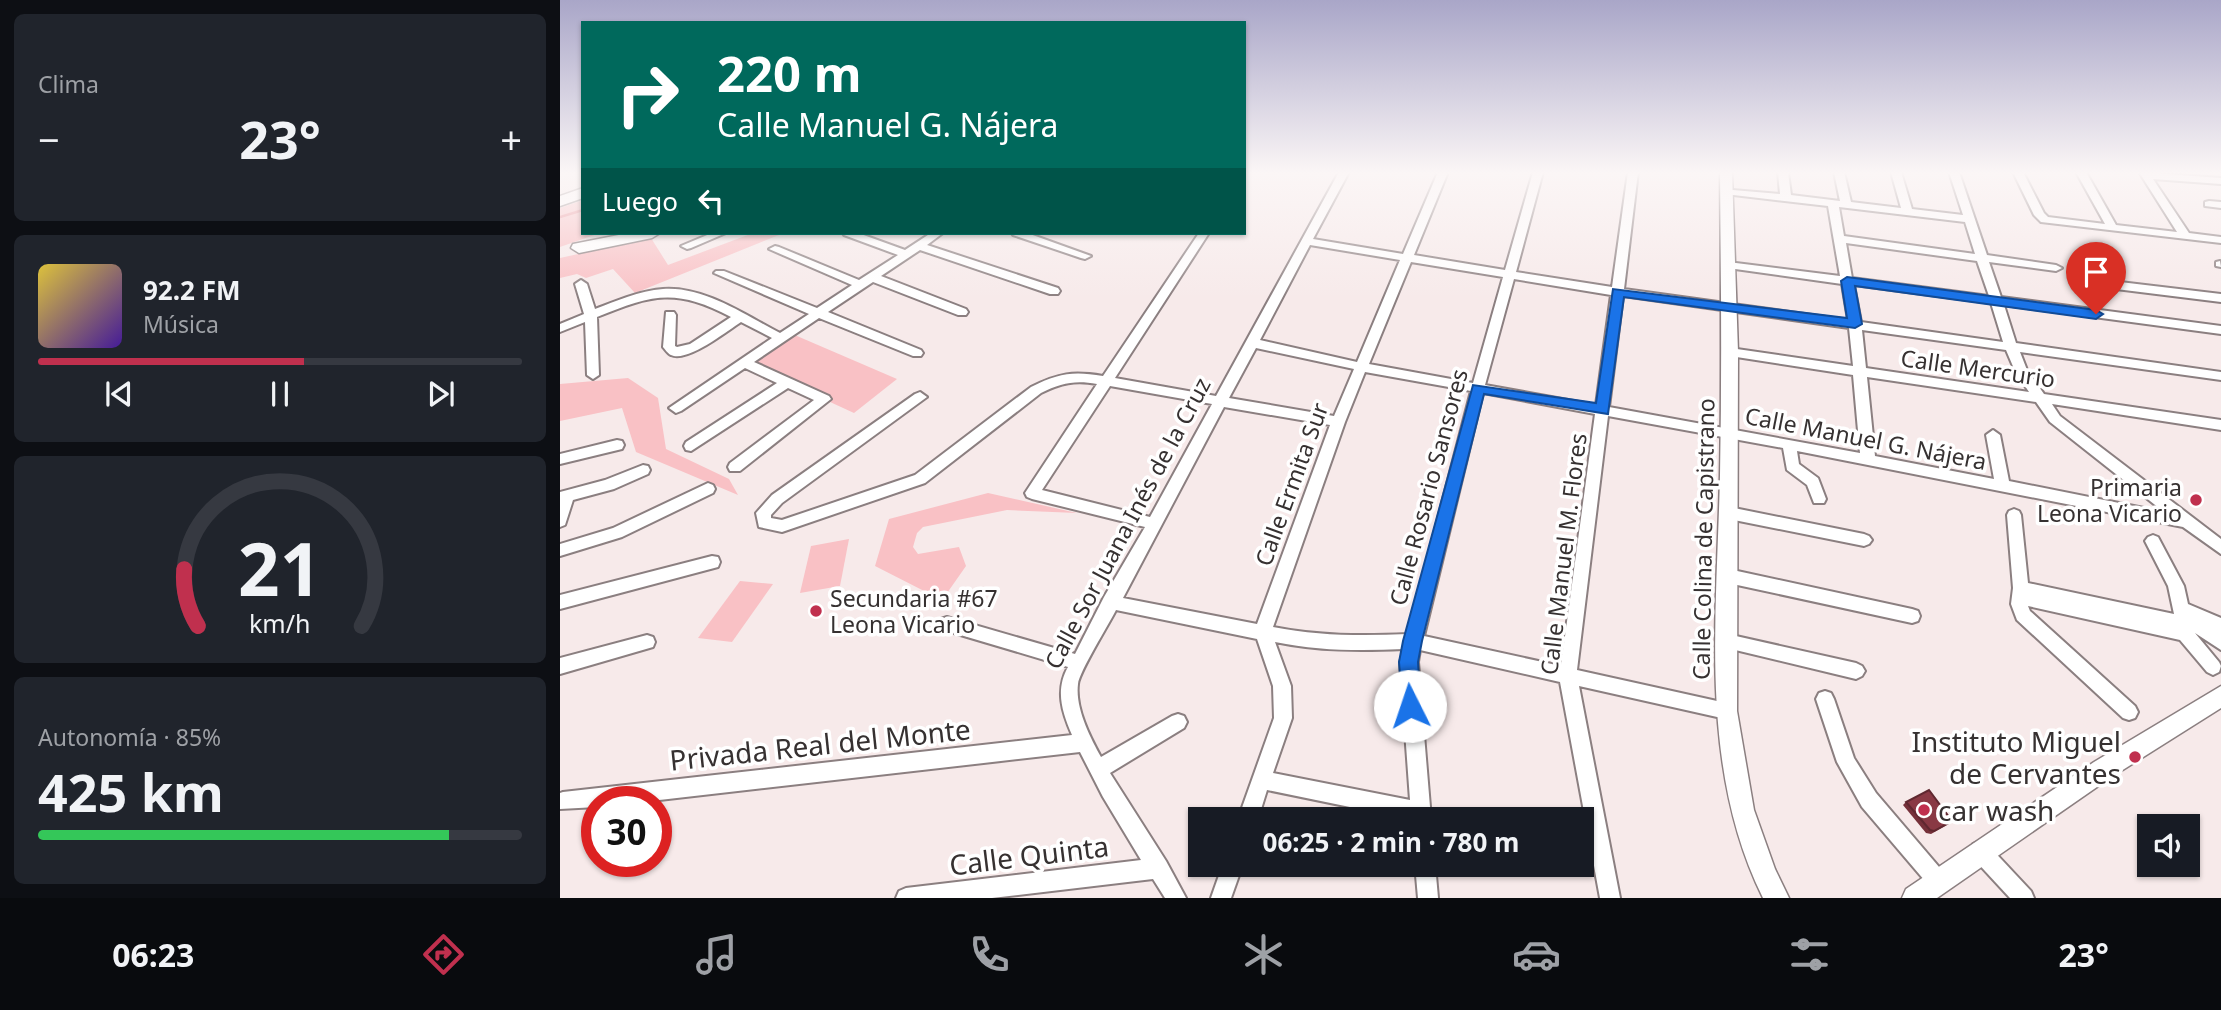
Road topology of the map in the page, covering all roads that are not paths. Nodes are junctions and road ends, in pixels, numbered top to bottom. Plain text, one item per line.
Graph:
1 (1324, 214) edge
2 (1426, 214) edge
3 (1527, 214) edge
4 (1628, 214) edge
5 (1727, 214) edge
6 (1839, 214) edge
7 (1924, 214) edge
8 (1967, 214) edge
9 (2038, 214) edge
10 (2105, 214) edge
11 (2170, 214) edge
12 (1969, 219) junction
13 (2113, 229) junction
14 (615, 235) edge
15 (642, 235) edge
16 (716, 235) edge
17 (854, 235) edge
18 (935, 235) edge
19 (1023, 235) edge
20 (1203, 235) edge
21 (2185, 236) junction
22 (1840, 239) junction
23 (2221, 240) edge
24 (1310, 242) junction
25 (687, 246) dead end
26 (919, 246) junction
27 (579, 248) junction
28 (775, 249) dead end
29 (560, 254) edge
30 (906, 254) junction
31 (1085, 256) dead end
32 (1408, 258) junction
33 (1983, 258) junction
34 (1728, 265) junction
35 (2056, 268) dead end
36 (720, 273) dead end
37 (1511, 276) junction
38 (872, 278) junction
39 (1847, 281) junction
40 (581, 284) dead end
41 (861, 285) junction
42 (2120, 285) dead end
43 (1054, 291) dead end
44 (1618, 292) junction
45 (2221, 298) edge
46 (1996, 302) junction
47 (1729, 307) junction
48 (820, 312) junction
49 (962, 312) dead end
50 (670, 315) dead end
51 (591, 317) junction
52 (738, 318) junction
53 (1855, 324) junction
54 (560, 328) edge
55 (2221, 330) edge
56 (781, 338) junction
57 (1252, 343) junction
58 (2011, 346) junction
59 (1730, 352) junction
60 (917, 354) dead end
61 (745, 363) junction
62 (1362, 367) junction
63 (1860, 372) junction
64 (593, 374) dead end
65 (2221, 376) edge
66 (1106, 379) junction
67 (787, 382) junction
68 (1478, 388) junction
69 (920, 397) dead end
70 (2037, 398) junction
71 (1219, 401) junction
72 (676, 408) dead end
73 (1602, 410) junction
74 (1338, 422) junction
75 (2214, 424) edge
76 (2221, 432) edge
77 (1729, 434) junction
78 (1993, 435) dead end
79 (1789, 444) junction
80 (617, 445) dead end
81 (691, 446) dead end
82 (560, 459) edge
83 (1868, 460) junction
84 (735, 467) dead end
85 (643, 470) dead end
86 (2002, 485) junction
87 (708, 489) dead end
88 (563, 497) edge
89 (1819, 499) dead end
90 (1730, 513) junction
91 (2014, 515) dead end
92 (2182, 521) junction
93 (560, 522) edge
94 (1152, 523) junction
95 (1864, 541) dead end
96 (2153, 541) dead end
97 (2221, 548) edge
98 (560, 550) edge
99 (712, 562) dead end
100 (1728, 576) junction
101 (2021, 593) junction
102 (560, 601) edge
103 (1110, 602) junction
104 (1912, 616) dead end
105 (2184, 622) junction
106 (947, 624) dead end
107 (2221, 626) edge
108 (1263, 632) junction
109 (1412, 641) junction
110 (1727, 641) junction
111 (647, 642) dead end
112 (2221, 643) edge
113 (1077, 662) junction
114 (560, 666) edge
115 (2213, 667) dead end
116 (1856, 671) dead end
117 (1568, 676) junction
118 (2221, 696) edge
119 (1825, 699) dead end
120 (1726, 711) junction
121 (2129, 712) dead end
122 (1178, 722) dead end
123 (1082, 743) junction
124 (1098, 769) junction
125 (1262, 780) junction
126 (563, 801) dead end
127 (1252, 807) edge
128 (1385, 807) edge
129 (1420, 807) edge
130 (1980, 851) junction
131 (1159, 868) junction
132 (1228, 877) edge
133 (1426, 877) edge
134 (1938, 881) junction
135 (906, 898) edge
136 (1176, 898) edge
137 (1221, 898) edge
138 (1428, 898) edge
139 (1610, 898) edge
140 (1776, 898) edge
141 (1914, 898) edge
142 (2024, 898) edge

1 - 24 street, Calle Sor Juana Inés de la Cruz
2 - 32 street, Calle Ermita Sur
3 - 37 street, Calle Rosario Sansores
4 - 44 street, Calle Manuel M. Flores
5 - 34 main road, Calle Colina de Capistrano
6 - 22 street
7 - 12 street
8 - 12 street
9 - 13 street
10 - 13 street
11 - 21 street
12 - 33 street
13 - 21 street
14 - 27 highway
15 - 27 highway
16 - 25 street
17 - 30 street
18 - 26 street
19 - 31 street
20 - 66 street
21 - 23 street
22 - 33 street
22 - 39 street
24 - 32 street
24 - 57 street, Calle Sor Juana Inés de la Cruz
26 - 30 street
26 - 43 street
27 - 29 highway
28 - 41 street
30 - 38 street
32 - 37 street
32 - 62 street, Calle Ermita Sur
33 - 35 street
33 - 46 street
34 - 39 street
34 - 47 main road, Calle Colina de Capistrano
36 - 48 street
37 - 44 street
37 - 68 street, Calle Rosario Sansores
38 - 41 street
38 - 49 street
39 - 46 street
39 - 53 street
40 - 51 street
41 - 48 street
42 - 45 street
44 - 47 street
44 - 73 street, Calle Manuel M. Flores
46 - 55 street
46 - 58 street
47 - 53 street
47 - 59 main road, Calle Colina de Capistrano
48 - 56 street
48 - 60 street
50 - 52 street
51 - 52 street
51 - 54 street
51 - 64 street
52 - 56 street
53 - 58 street
53 - 63 street
56 - 61 street
57 - 62 street, Calle Manuel G. Nájera
57 - 71 street, Calle Sor Juana Inés de la Cruz
58 - 65 street
58 - 70 street
59 - 63 street, Calle Mercurio
59 - 77 main road, Calle Colina de Capistrano
61 - 67 street
61 - 72 street
62 - 68 street, Calle Manuel G. Nájera
62 - 74 street, Calle Ermita Sur
63 - 70 street, Calle Mercurio
63 - 83 street
66 - 69 street
66 - 71 street
66 - 94 street
67 - 81 street
67 - 84 street
68 - 73 street, Calle Manuel G. Nájera
68 - 109 street, Calle Rosario Sansores
70 - 75 street, Calle Mercurio
70 - 92 street
71 - 74 street
71 - 94 street, Calle Sor Juana Inés de la Cruz
73 - 77 street, Calle Manuel G. Nájera
73 - 117 street, Calle Manuel M. Flores
74 - 108 street, Calle Ermita Sur
75 - 76 street
77 - 79 street, Calle Manuel G. Nájera
77 - 90 main road, Calle Colina de Capistrano
78 - 86 street
79 - 83 street, Calle Manuel G. Nájera
79 - 89 street
80 - 82 street
83 - 86 street, Calle Manuel G. Nájera
85 - 88 street
86 - 92 street, Calle Manuel G. Nájera
87 - 98 street
88 - 93 street
90 - 95 street
90 - 100 main road, Calle Colina de Capistrano
91 - 101 street
92 - 97 street
94 - 103 street, Calle Sor Juana Inés de la Cruz
96 - 105 street
99 - 102 street
100 - 104 street
100 - 110 main road, Calle Colina de Capistrano
101 - 105 street
101 - 121 street
103 - 108 street
103 - 113 street, Calle Sor Juana Inés de la Cruz
105 - 107 street
105 - 112 street
105 - 115 street
106 - 113 street
108 - 109 street
108 - 125 street
109 - 117 street
109 - 129 street, Calle Rosario Sansores
110 - 116 street
110 - 120 main road, Calle Colina de Capistrano
111 - 114 street
113 - 123 street, Calle Sor Juana Inés de la Cruz
117 - 120 street
117 - 139 street, Calle Manuel M. Flores
118 - 130 main road
119 - 134 street
120 - 140 main road, Calle Colina de Capistrano
122 - 124 street
123 - 124 street, Calle Sor Juana Inés de la Cruz
123 - 126 street, Privada Real del Monte
124 - 131 street, Calle Sor Juana Inés de la Cruz
125 - 127 street
125 - 128 street
130 - 134 main road
130 - 142 street
131 - 135 street, Calle Quinta
131 - 136 street, Calle Sor Juana Inés de la Cruz
132 - 137 street
133 - 138 street
134 - 141 main road

